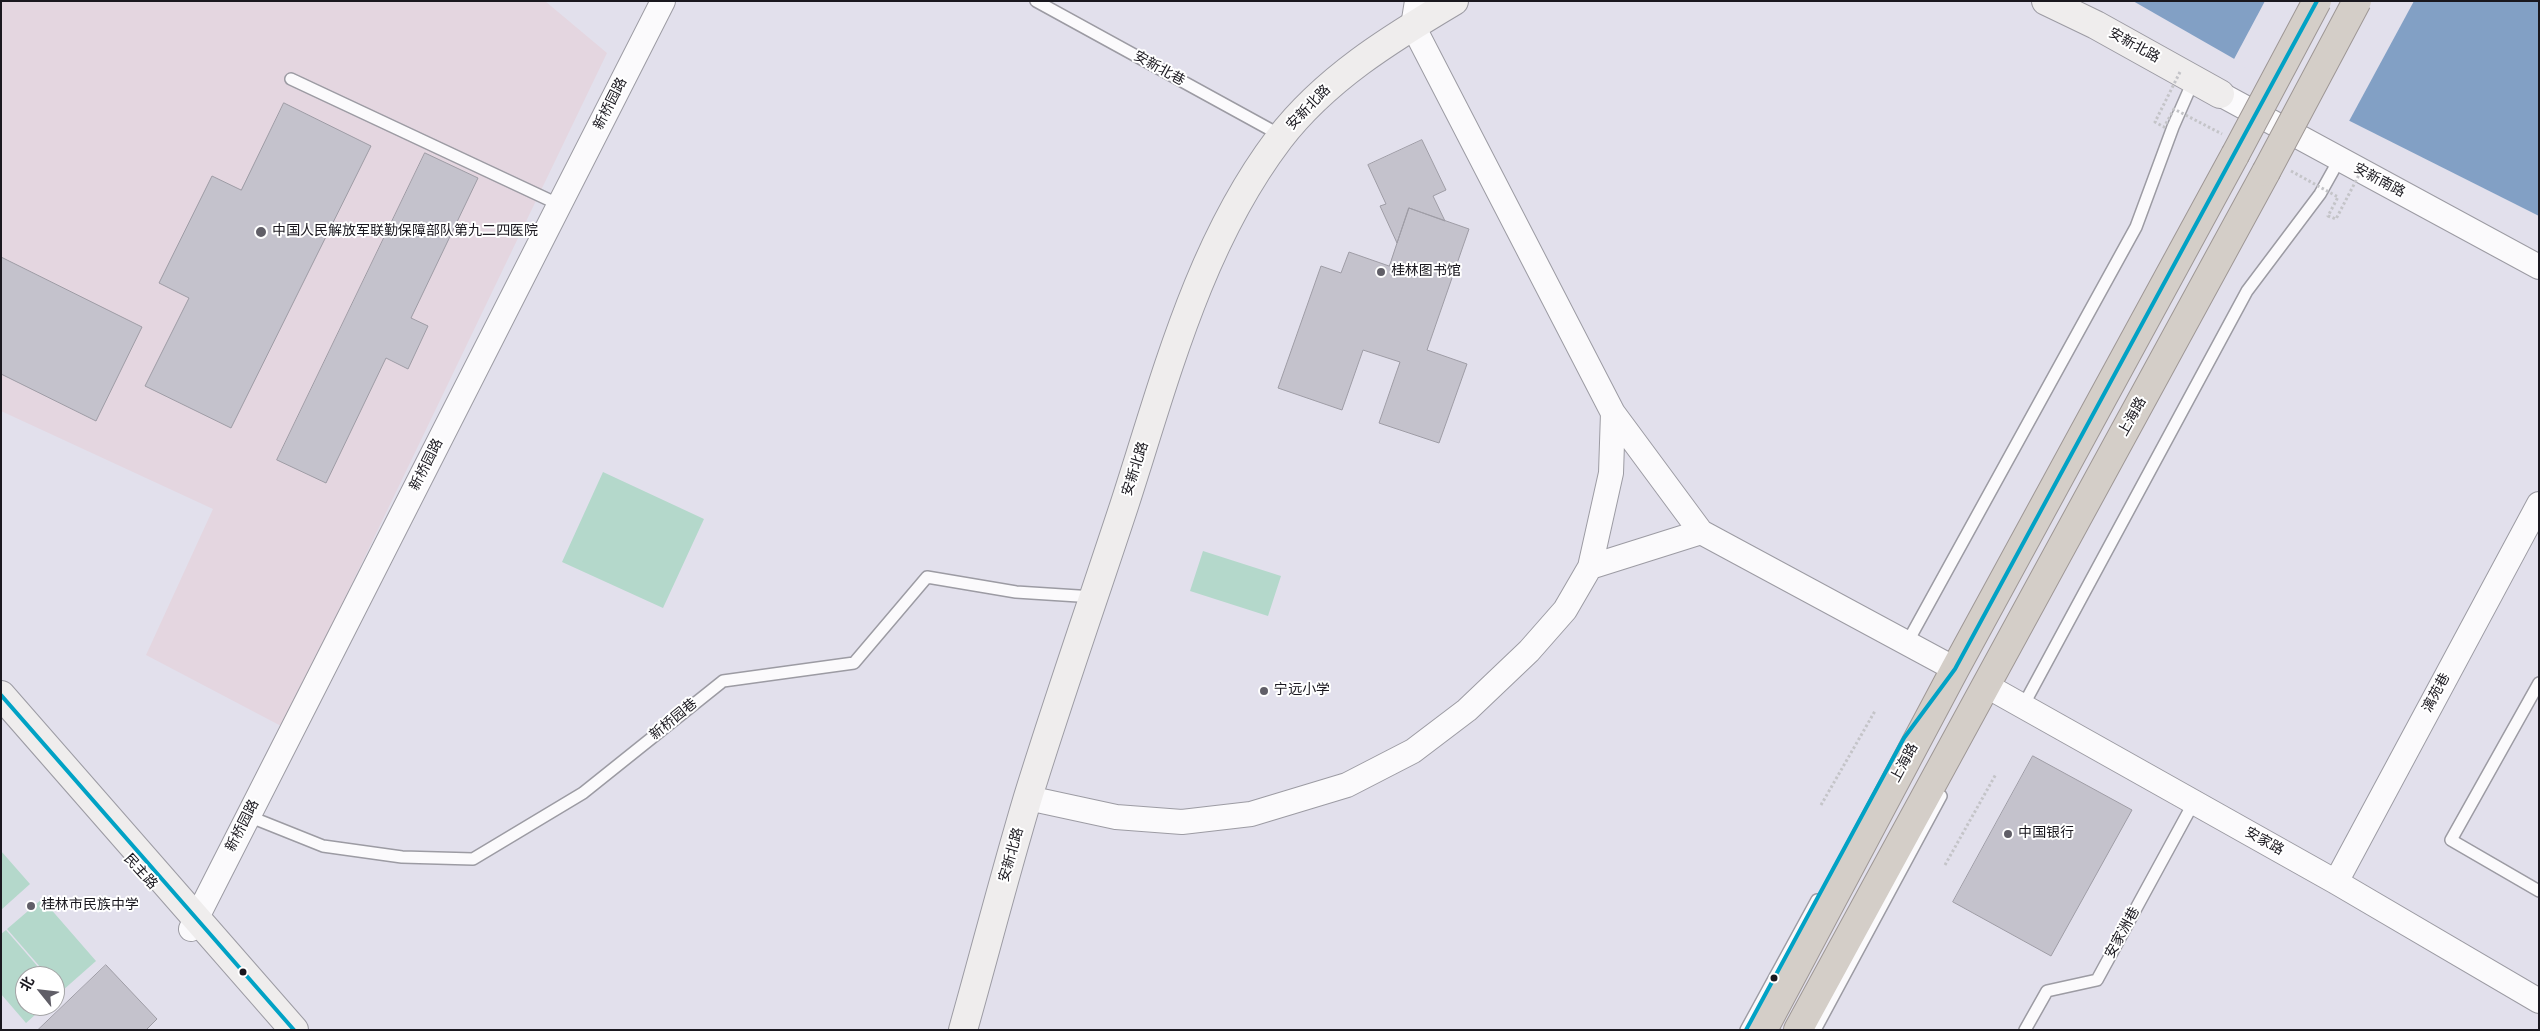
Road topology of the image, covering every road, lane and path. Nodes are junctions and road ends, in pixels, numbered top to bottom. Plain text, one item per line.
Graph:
1 (663, 1) edge
2 (1036, 1) edge
3 (1454, 1) edge
4 (2046, 1) edge
5 (2317, 1) edge
6 (2357, 1) edge
7 (1415, 13) edge
8 (2187, 76) junction
9 (291, 79) dead end
10 (2220, 94) joint
11 (1282, 136) junction
12 (2238, 149) junction
13 (2339, 160) junction
14 (2269, 167) junction
15 (2361, 171) junction
16 (560, 205) junction
17 (2539, 267) edge
18 (1613, 413) junction
19 (2539, 504) edge
20 (1701, 532) junction
21 (1590, 567) junction
22 (1094, 597) junction
23 (1907, 643) junction
24 (1955, 669) junction
25 (2539, 683) edge
26 (1987, 686) junction
27 (1, 695) edge
28 (2023, 706) junction
29 (1874, 711) dead end
30 (1, 716) edge
31 (1960, 758) dead end
32 (1996, 774) dead end
33 (1948, 784) dead end
34 (1028, 798) junction
35 (2194, 802) junction
36 (1822, 805) dead end
37 (248, 816) junction
38 (1945, 865) dead end
39 (2336, 882) junction
40 (2539, 891) edge
41 (194, 923) junction
42 (2539, 1001) edge
43 (278, 1030) edge
44 (294, 1030) edge
45 (963, 1030) edge
46 (1746, 1030) edge
47 (1763, 1030) edge
48 (1798, 1030) edge
49 (1815, 1030) edge
50 (2025, 1030) edge

1 - 16 street, 新桥园路
2 - 11 lane, 安新北巷
3 - 7 street, 安新北路
4 - 8 street, 安新北路
5 - 12 highway, 上海路, bridge
6 - 14 highway, 上海路, bridge
7 - 11 street, 安新北路
7 - 18 street
8 - 10 street, 安新北路
8 - 12 path, bridge
8 - 23 lane
9 - 16 lane
10 - 13 street, 安新南路
11 - 22 street, 安新北路
12 - 24 highway, 上海路
13 - 15 street, 安新南路
13 - 28 lane
14 - 15 path, bridge
14 - 26 highway, 上海路
15 - 17 street, 安新南路
16 - 37 street, 新桥园路
18 - 20 street
18 - 21 street
19 - 39 street, 漓苑巷
20 - 21 street
20 - 23 street
21 - 34 street
22 - 34 street, 安新北路
22 - 37 lane, 新桥园巷
23 - 24 street
24 - 46 lane
24 - 47 highway, 上海路
25 - 40 lane
26 - 28 street, 安家路
26 - 31 lane
26 - 48 highway, 上海路
27 - 41 street, 民主路
28 - 35 street, 安家路
29 - 36 path
30 - 41 street, 民主路
32 - 38 path
33 - 49 lane
34 - 45 street, 安新北路
35 - 39 street, 安家路
35 - 50 lane, 安家洲巷
37 - 41 street, 新桥园路
39 - 42 street, 安家路
41 - 43 street, 民主路
41 - 44 street, 民主路

